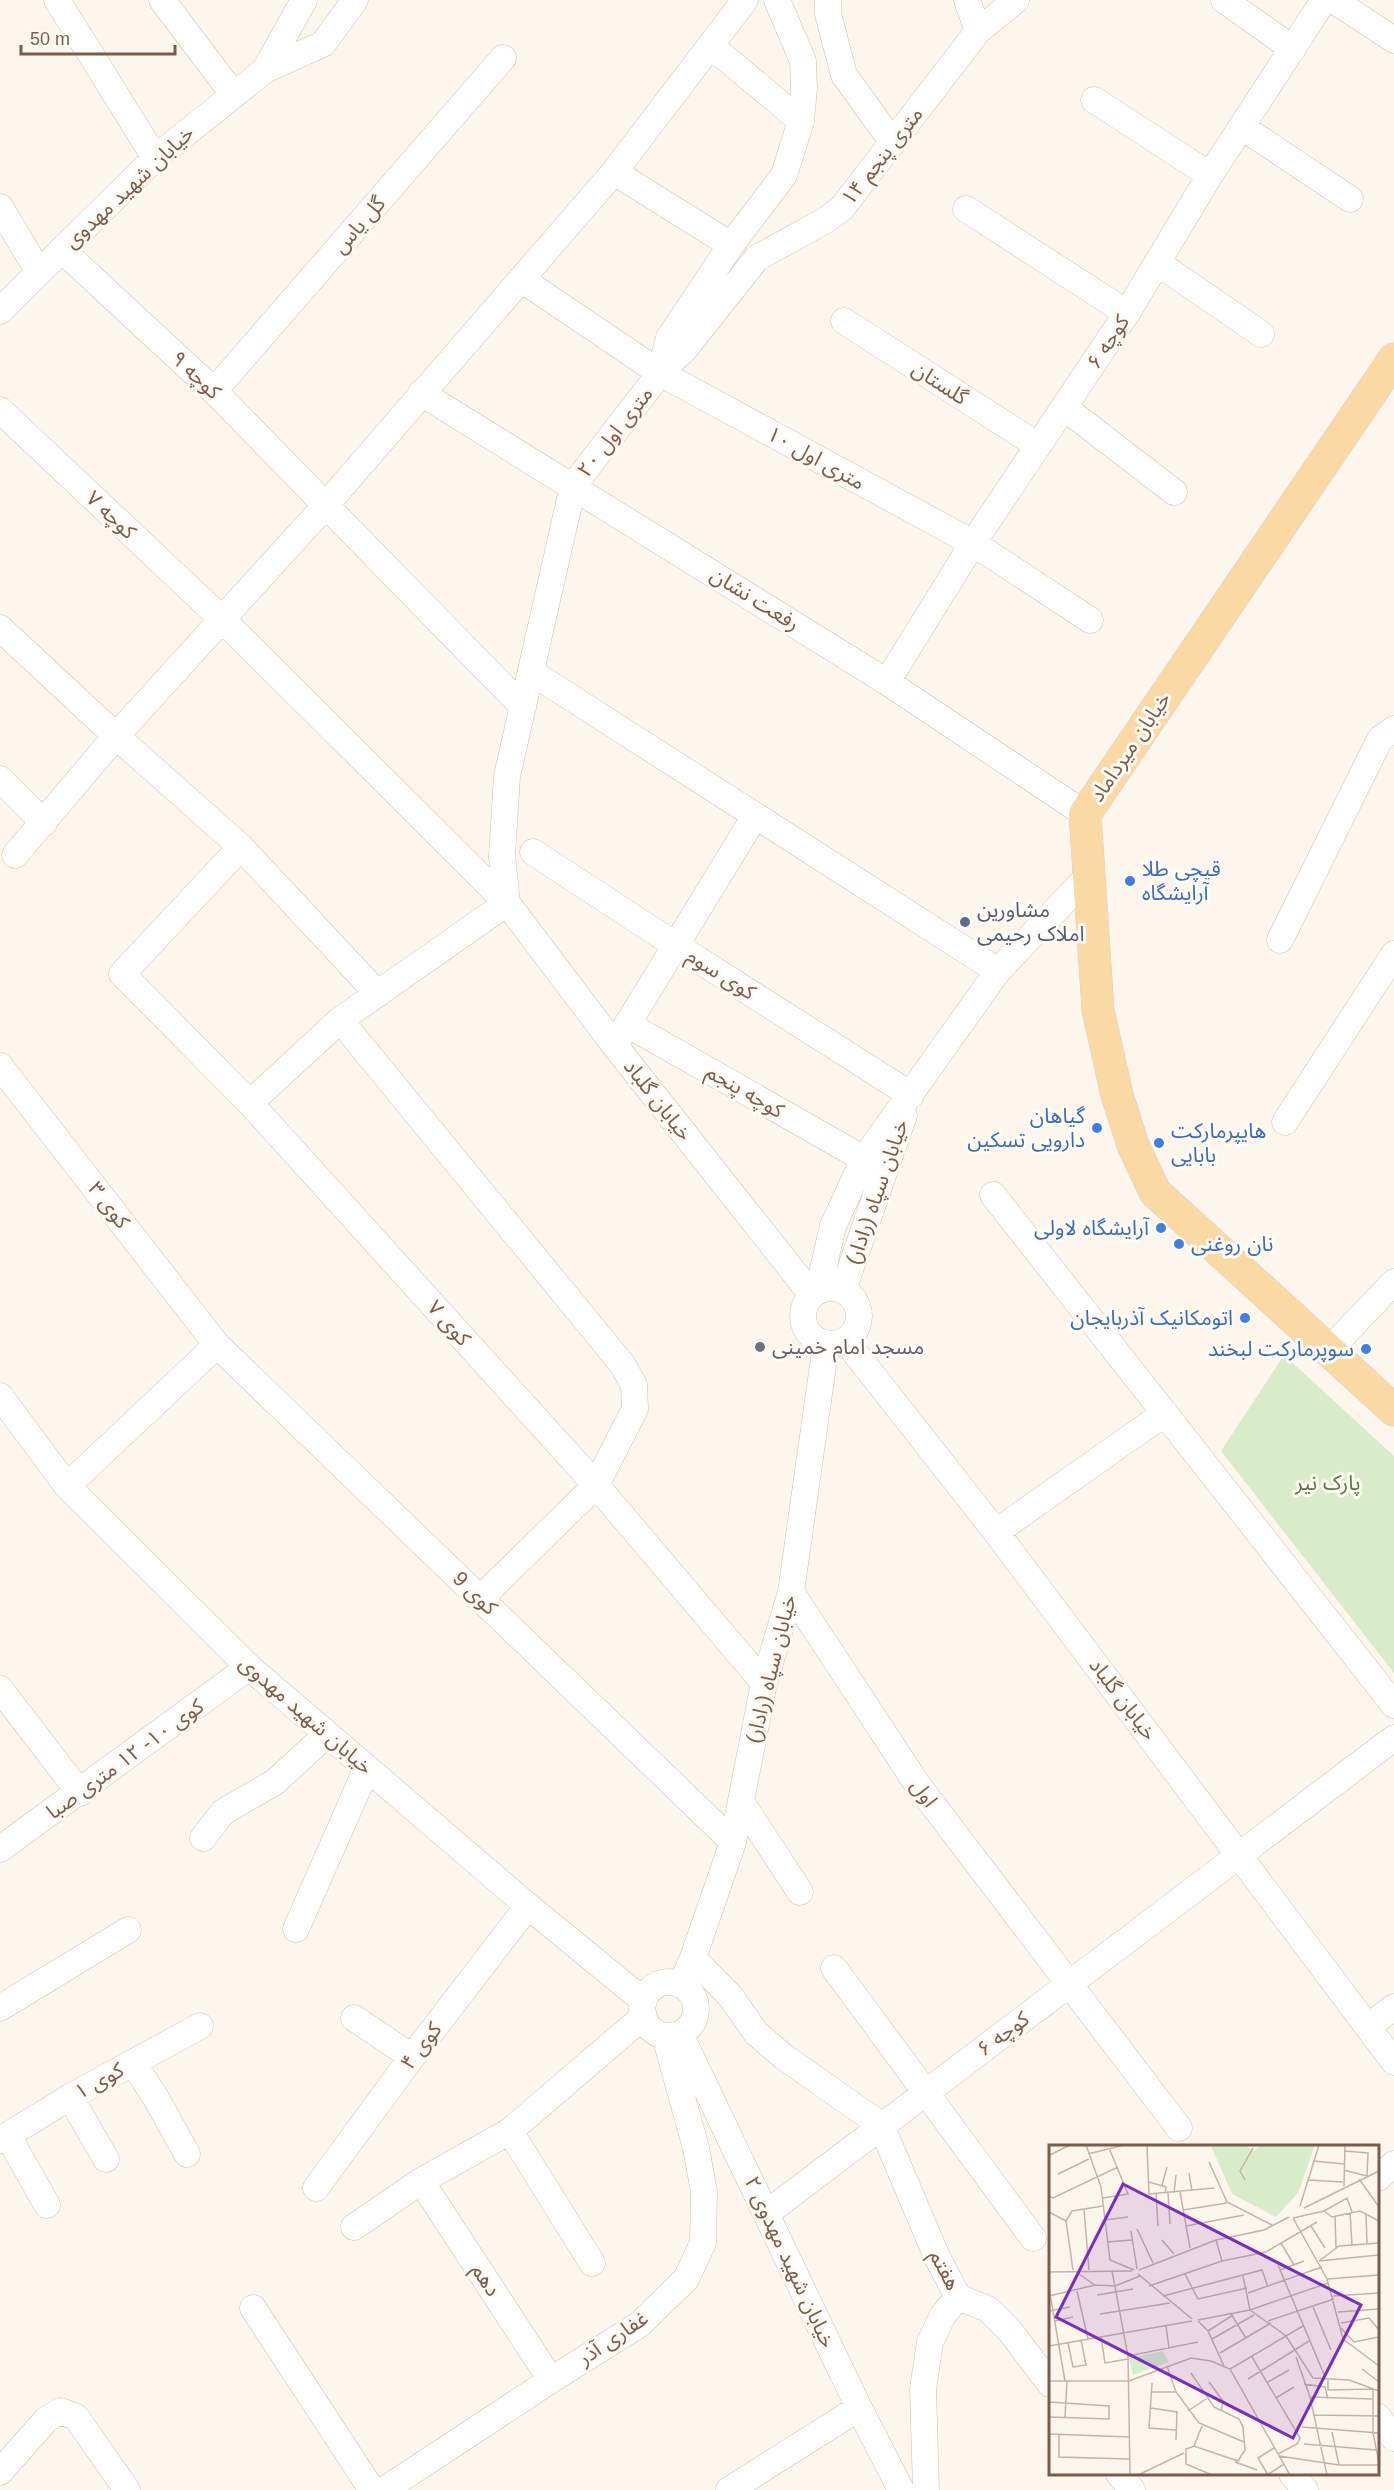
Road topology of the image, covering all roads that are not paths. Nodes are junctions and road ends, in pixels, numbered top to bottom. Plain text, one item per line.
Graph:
1 (57, 0) edge
2 (162, 0) edge
3 (303, 0) edge
4 (355, 0) edge
5 (745, 0) edge
6 (777, 0) edge
7 (828, 0) edge
8 (967, 0) edge
9 (1016, 0) edge
10 (1224, 0) edge
11 (1323, 0) edge
12 (1333, 0) edge
13 (978, 31) junction
14 (1394, 40) edge
15 (711, 46) junction
16 (1293, 49) junction
17 (503, 58) dead end
18 (265, 70) junction
19 (233, 94) junction
20 (1094, 100) dead end
21 (801, 121) junction
22 (1242, 127) junction
23 (893, 143) junction
24 (155, 158) junction
25 (614, 172) junction
26 (1210, 175) junction
27 (1350, 199) dead end
28 (0, 207) edge
29 (966, 209) dead end
30 (731, 245) junction
31 (62, 250) junction
32 (1158, 263) junction
33 (38, 271) junction
34 (521, 279) junction
35 (0, 311) edge
36 (1127, 313) junction
37 (844, 321) dead end
38 (1261, 334) dead end
39 (1394, 359) edge
40 (660, 373) junction
41 (214, 391) junction
42 (421, 393) junction
43 (1065, 408) junction
44 (0, 411) edge
45 (1037, 445) junction
46 (573, 486) junction
47 (1174, 492) dead end
48 (325, 506) junction
49 (973, 543) junction
50 (223, 620) junction
51 (1090, 620) dead end
52 (0, 628) edge
53 (531, 672) junction
54 (887, 682) junction
55 (523, 707) junction
56 (1394, 729) edge
57 (116, 736) junction
58 (0, 779) edge
59 (1085, 814) junction
60 (755, 816) junction
61 (44, 823) junction
62 (241, 847) junction
63 (533, 852) dead end
64 (15, 855) dead end
65 (1089, 875) junction
66 (507, 903) junction
67 (1280, 940) dead end
68 (675, 945) junction
69 (1394, 954) edge
70 (998, 971) junction
71 (378, 994) junction
72 (340, 1020) junction
73 (621, 1035) junction
74 (0, 1066) edge
75 (911, 1095) junction
76 (250, 1104) junction
77 (1285, 1122) dead end
78 (864, 1159) junction
79 (993, 1195) dead end
80 (1394, 1282) edge
81 (843, 1290) junction
82 (815, 1293) junction
83 (836, 1342) junction
84 (217, 1345) junction
85 (1329, 1350) junction
86 (0, 1396) edge
87 (1394, 1410) edge
88 (1165, 1413) junction
89 (596, 1485) junction
90 (67, 1486) junction
91 (996, 1532) junction
92 (791, 1592) junction
93 (481, 1598) junction
94 (249, 1667) junction
95 (764, 1683) junction
96 (0, 1689) edge
97 (1394, 1705) edge
98 (326, 1735) junction
99 (1394, 1738) edge
100 (367, 1768) junction
101 (80, 1793) junction
102 (741, 1802) junction
103 (203, 1838) dead end
104 (733, 1842) junction
105 (0, 1850) edge
106 (1240, 1855) junction
107 (800, 1892) dead end
108 (528, 1906) junction
109 (296, 1929) dead end
110 (128, 1930) dead end
111 (693, 1958) junction
112 (834, 1968) dead end
113 (1069, 1984) junction
114 (681, 1985) junction
115 (1394, 2007) edge
116 (0, 2008) edge
117 (644, 2008) junction
118 (354, 2018) dead end
119 (200, 2026) dead end
120 (1369, 2026) junction
121 (672, 2035) junction
122 (412, 2057) junction
123 (1394, 2062) edge
124 (133, 2063) junction
125 (925, 2093) junction
126 (70, 2097) junction
127 (881, 2125) junction
128 (1179, 2128) dead end
129 (510, 2131) junction
130 (4, 2138) edge
131 (187, 2154) dead end
132 (106, 2159) dead end
133 (1394, 2164) edge
134 (1379, 2176) edge
135 (421, 2181) junction
136 (316, 2188) dead end
137 (47, 2205) dead end
138 (767, 2213) junction
139 (354, 2227) dead end
140 (1033, 2238) dead end
141 (592, 2263) dead end
142 (958, 2297) junction
143 (253, 2308) dead end
144 (551, 2380) junction
145 (1049, 2383) edge
146 (859, 2408) junction
147 (1379, 2419) edge
148 (1394, 2438) edge
149 (0, 2472) edge
150 (1120, 2475) edge
151 (1293, 2475) edge
152 (127, 2490) edge
153 (372, 2490) edge
154 (384, 2490) edge
155 (729, 2490) edge
156 (901, 2490) edge
157 (926, 2490) edge
158 (1132, 2490) edge
159 (1305, 2490) edge

1 - 24 street
2 - 19 street
3 - 18 street
4 - 18 street
5 - 15 street
6 - 21 street, ۲۰ متری اول
7 - 23 street
8 - 13 street
9 - 13 street, ۱۴ متری پنجم
10 - 16 street
11 - 16 street, کوچه ۶
12 - 14 street
13 - 23 street, ۱۴ متری پنجم
15 - 21 street
15 - 25 street
16 - 22 street, کوچه ۶
17 - 41 street, گل یاس
18 - 19 street, خیابان شهید مهدوی
19 - 24 street, خیابان شهید مهدوی
20 - 26 street
21 - 30 street, ۲۰ متری اول
22 - 26 street, کوچه ۶
22 - 27 street
23 - 40 street, ۱۴ متری پنجم
24 - 31 street, خیابان شهید مهدوی
25 - 30 street
25 - 34 street
26 - 32 street, کوچه ۶
28 - 33 street
29 - 36 street
30 - 40 street, ۲۰ متری اول
31 - 33 street, خیابان شهید مهدوی
31 - 41 street, کوچه ۹
32 - 36 street, کوچه ۶
32 - 38 street
33 - 35 street, خیابان شهید مهدوی
34 - 40 street, ۱۰ متری اول
34 - 42 street
36 - 43 street, کوچه ۶
37 - 45 street, گلستان
39 - 59 main road, خیابان میرداماد
40 - 46 street, ۲۰ متری اول
40 - 49 street, ۱۰ متری اول
41 - 48 street, کوچه ۹
42 - 46 street, رفعت نشان
42 - 48 street
43 - 45 street, کوچه ۶
43 - 47 street
44 - 50 street, کوچه ۷
45 - 49 street, کوچه ۶
46 - 53 street, ۲۰ متری اول
46 - 54 street, رفعت نشان
48 - 50 street
48 - 55 street, کوچه ۹
49 - 51 street, ۱۰ متری اول
49 - 54 street, کوچه ۶
50 - 57 street
50 - 66 street, کوچه ۷
52 - 57 street
53 - 55 street, ۲۰ متری اول
53 - 60 street
54 - 59 street, رفعت نشان
55 - 66 street, ۲۰ متری اول
56 - 67 street
57 - 61 street
57 - 62 street
58 - 61 street
59 - 65 main road, خیابان میرداماد
60 - 68 street
60 - 70 street
61 - 64 street
62 - 71 street
62 - 76 street, کوی ۷
63 - 68 street, کوی سوم
65 - 70 street, خیابان سپاه (رادار)
65 - 85 main road, خیابان میرداماد
66 - 71 street
66 - 73 street, خیابان گلباد
68 - 73 street
68 - 75 street, کوی سوم
69 - 77 street
70 - 75 street, خیابان سپاه (رادار)
71 - 72 street
72 - 76 street
72 - 89 street
73 - 78 street, کوچه پنجم
73 - 82 street, خیابان گلباد
74 - 84 street, کوی ۳
75 - 78 street, خیابان سپاه (رادار)
75 - 81 street, خیابان سپاه (رادار)
76 - 89 street, کوی ۷
78 - 82 street, خیابان سپاه (رادار)
79 - 88 street
80 - 85 street
81 - 82 street
81 - 83 street
82 - 83 street
83 - 91 street, خیابان گلباد
83 - 92 street, خیابان سپاه (رادار)
84 - 90 street
84 - 93 street, کوی 9
85 - 87 main road, خیابان میرداماد
86 - 90 street, خیابان شهید مهدوی
88 - 91 street
88 - 97 street
89 - 93 street
89 - 95 street, کوی ۷
90 - 94 street, خیابان شهید مهدوی
91 - 106 street, خیابان گلباد
92 - 95 street, خیابان سپاه (رادار)
92 - 113 street, اول
93 - 104 street, کوی 9
94 - 98 street, خیابان شهید مهدوی
94 - 101 street, کوی ۱۰- ۱۲ متری صبا
95 - 102 street, خیابان سپاه (رادار)
96 - 101 street
98 - 100 street, خیابان شهید مهدوی
98 - 103 street
99 - 106 street
100 - 108 street, خیابان شهید مهدوی
100 - 109 street
101 - 105 street, کوی ۱۰- ۱۲ متری صبا
102 - 104 street, خیابان سپاه (رادار)
102 - 107 street
104 - 111 street, خیابان سپاه (رادار)
106 - 113 street, کوچه ۶
106 - 120 street, خیابان گلباد
108 - 117 street, خیابان شهید مهدوی
108 - 122 street, کوی ۴
110 - 116 street
111 - 114 street, خیابان سپاه (رادار)
111 - 127 street
112 - 125 street
113 - 125 street, کوچه ۶
113 - 128 street, اول
114 - 117 street
114 - 121 street
115 - 120 street
117 - 121 street
117 - 129 street
118 - 122 street
119 - 124 street, کوی ۱
120 - 123 street, خیابان گلباد
121 - 138 street, خیابان شهید مهدوی ۲
121 - 144 street, غفاری آذر
122 - 136 street, کوی ۴
124 - 126 street, کوی ۱
124 - 131 street
125 - 127 street, کوچه ۶
125 - 140 street
126 - 130 street, کوی ۱
126 - 132 street
127 - 138 street, کوچه ۶
127 - 142 street, هفتم
129 - 135 street
129 - 141 street
130 - 137 street
133 - 134 street
135 - 139 street
135 - 144 street, دهم
138 - 146 street, خیابان شهید مهدوی ۲
142 - 145 street, هفتم
142 - 157 street
143 - 153 street
144 - 154 street, غفاری آذر
146 - 155 street
146 - 156 street, خیابان شهید مهدوی ۲
147 - 148 street
149 - 152 street
150 - 158 street
151 - 159 street

